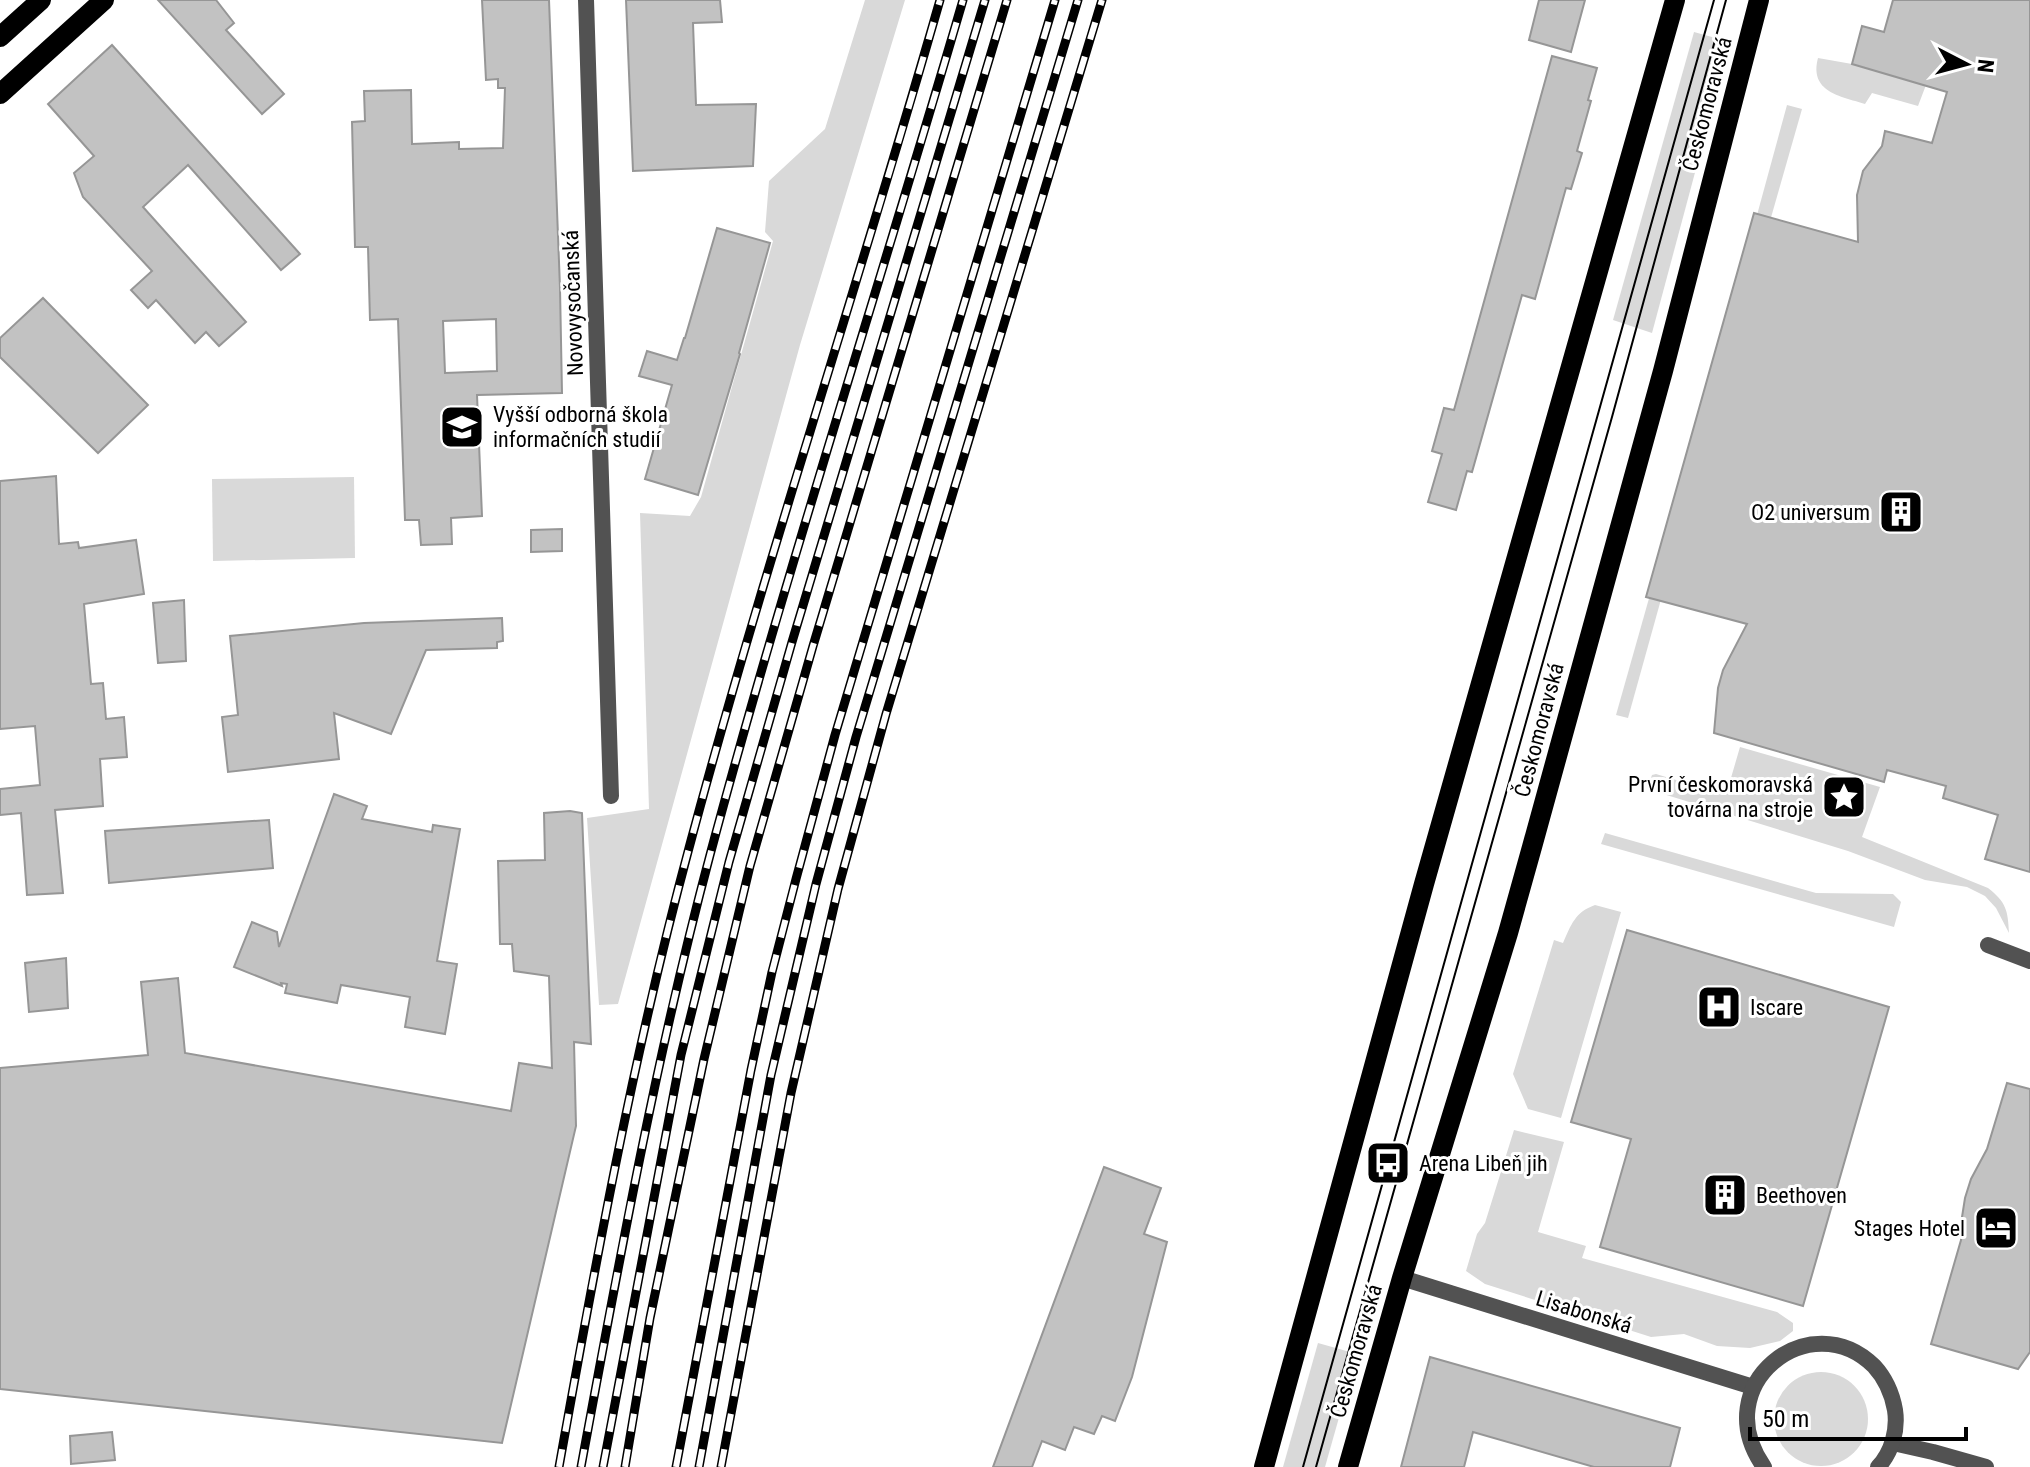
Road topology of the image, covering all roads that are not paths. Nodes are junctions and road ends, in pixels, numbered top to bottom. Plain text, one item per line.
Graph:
1 (41, 0) edge
2 (104, 0) edge
3 (586, 0) edge
4 (1675, 0) edge
5 (1759, 0) edge
6 (0, 37) edge
7 (0, 94) edge
8 (611, 796) dead end
9 (1988, 945) dead end
10 (2030, 961) edge
11 (1402, 1278) junction
12 (1753, 1387) junction
13 (1893, 1443) junction
14 (1264, 1467) edge
15 (1348, 1467) edge
16 (1764, 1467) edge
17 (1878, 1467) edge
18 (1986, 1467) edge

1 - 6 main road
2 - 7 main road
3 - 8 street, Novovysočanská
4 - 14 main road
5 - 11 main road, Českomoravská
9 - 10 street
11 - 12 street, Lisabonská
11 - 15 main road, Českomoravská
12 - 13 street
12 - 16 street
13 - 17 street
13 - 18 street

